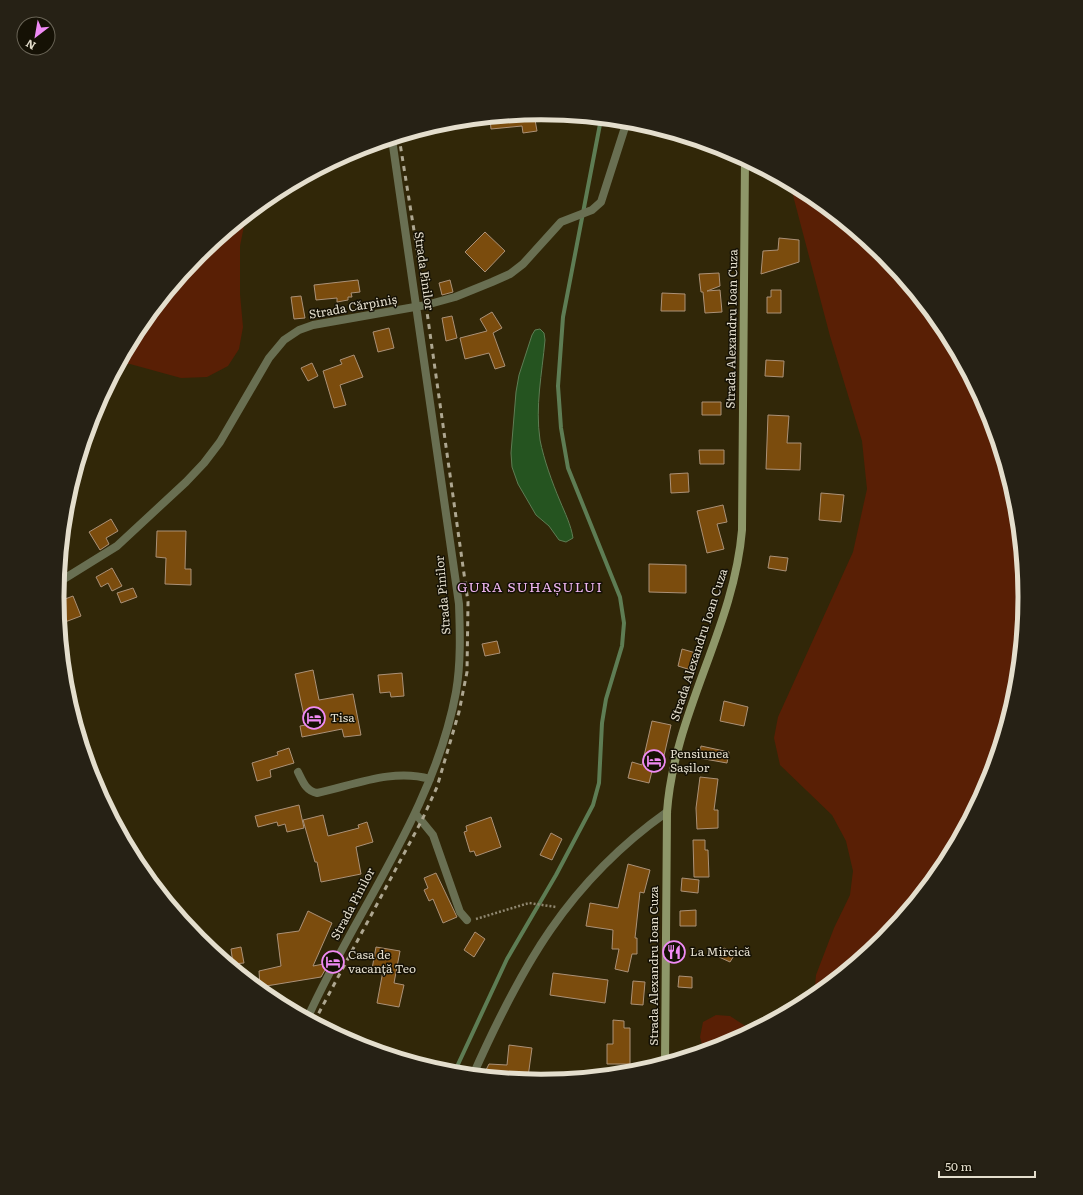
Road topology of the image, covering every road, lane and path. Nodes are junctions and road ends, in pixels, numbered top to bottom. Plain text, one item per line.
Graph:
1 (625, 127) edge
2 (393, 144) edge
3 (744, 165) edge
4 (417, 307) junction
5 (65, 578) edge
6 (298, 772) dead end
7 (430, 779) junction
8 (667, 812) junction
9 (415, 813) junction
10 (555, 906) dead end
11 (467, 920) joint
12 (309, 1015) edge
13 (665, 1059) edge
14 (475, 1070) edge

1 - 4 street, Strada Cărpiniș
2 - 4 street, Strada Pinilor
3 - 8 main road, Strada Alexandru Ioan Cuza
4 - 5 street, Strada Cărpiniș
4 - 7 street, Strada Pinilor
6 - 7 street
7 - 9 street, Strada Pinilor
8 - 13 main road, Strada Alexandru Ioan Cuza
8 - 14 street
9 - 11 street
9 - 12 street, Strada Pinilor
10 - 11 path

